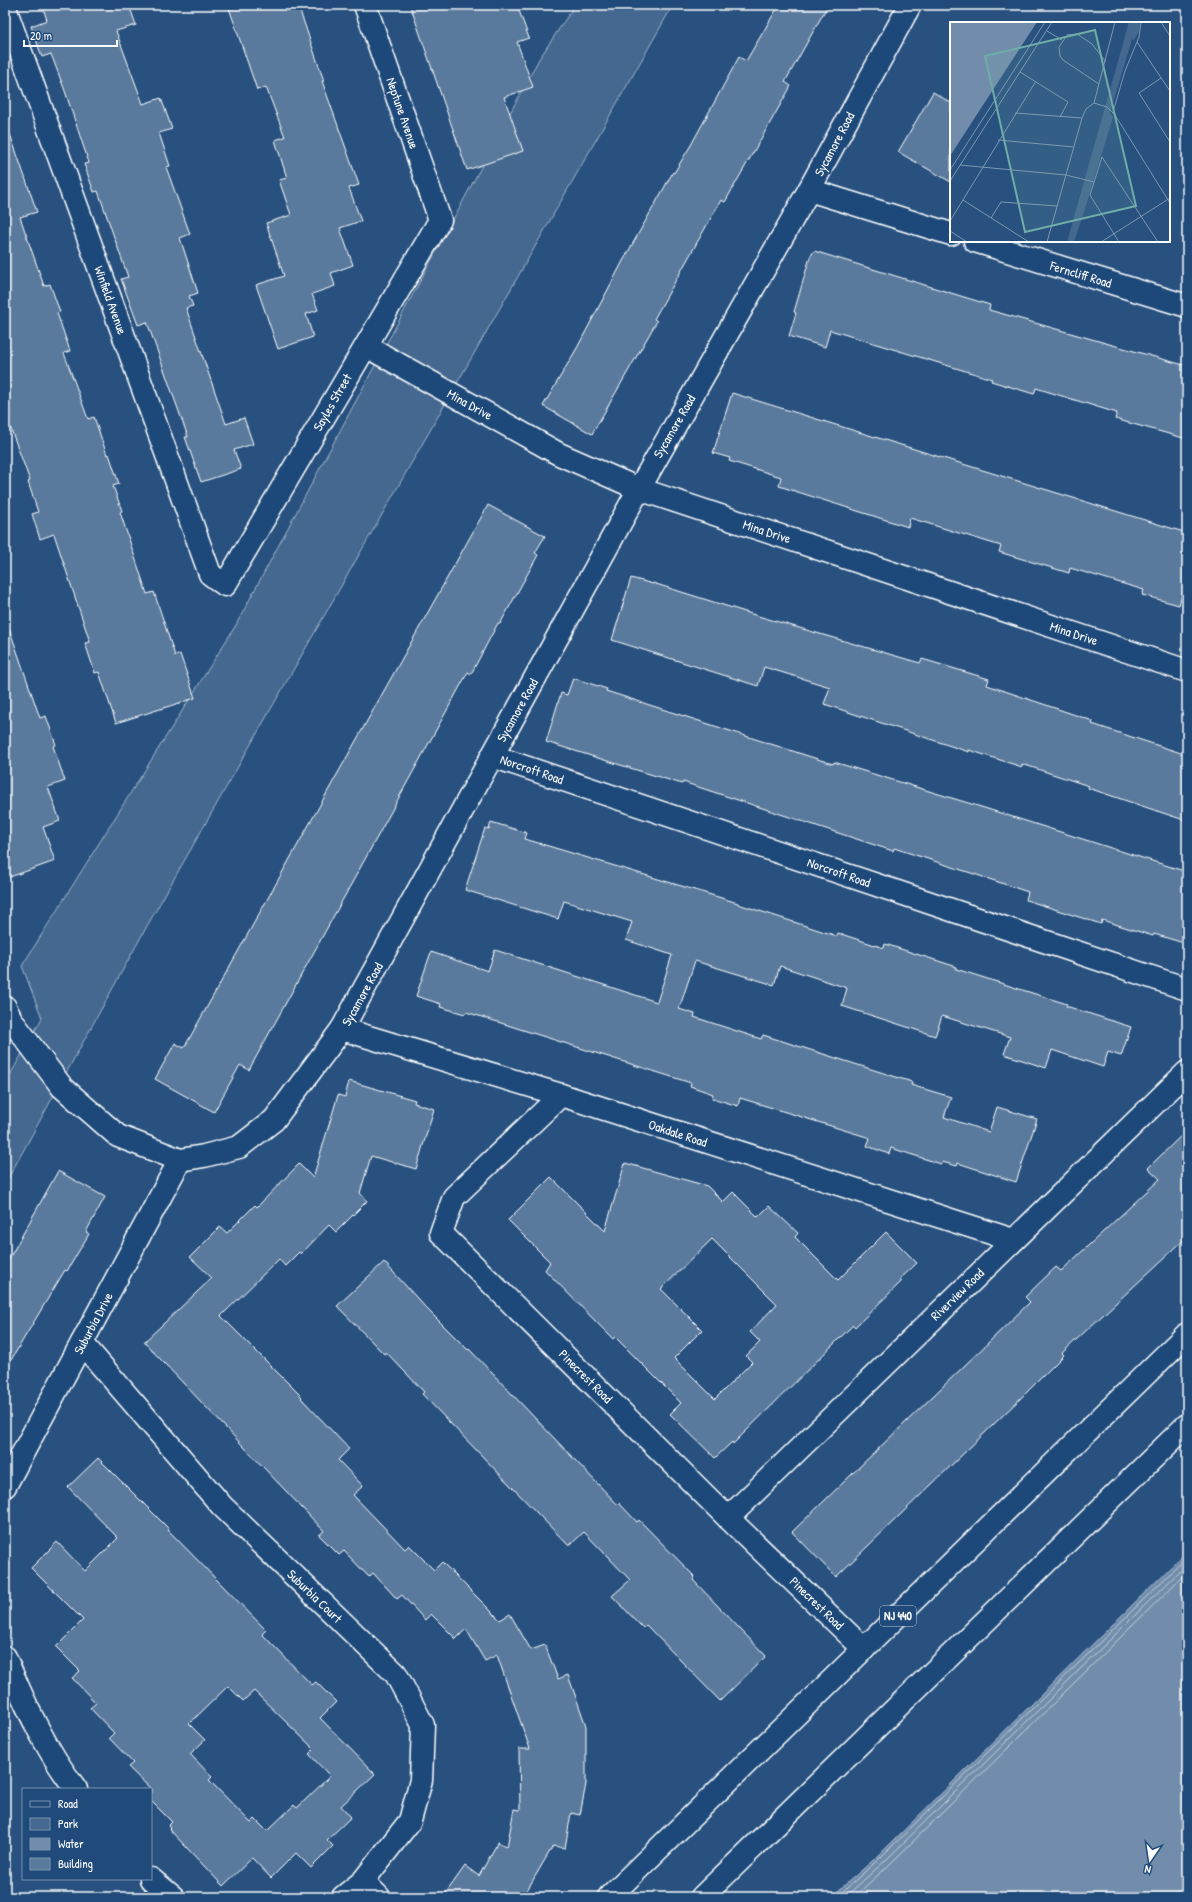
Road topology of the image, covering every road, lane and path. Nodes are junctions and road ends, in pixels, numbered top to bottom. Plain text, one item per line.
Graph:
1 (365, 5) edge
2 (910, 5) edge
3 (5, 8) edge
4 (809, 190) junction
5 (440, 220) joint
6 (950, 234) edge
7 (978, 242) edge
8 (1187, 306) edge
9 (366, 346) junction
10 (639, 489) junction
11 (225, 585) joint
12 (1187, 671) edge
13 (492, 756) junction
14 (1187, 989) edge
15 (7, 1020) edge
16 (342, 1029) junction
17 (1187, 1072) edge
18 (561, 1095) junction
19 (180, 1160) junction
20 (1013, 1240) junction
21 (1187, 1334) edge
22 (82, 1343) junction
23 (1187, 1425) edge
24 (5, 1486) edge
25 (728, 1518) junction
26 (864, 1649) junction
27 (5, 1657) edge
28 (75, 1788) edge
29 (152, 1880) edge
30 (363, 1881) junction
31 (173, 1897) edge
32 (344, 1897) edge
33 (379, 1897) edge
34 (609, 1897) edge
35 (702, 1897) edge

1 - 5 main road, Neptune Avenue
2 - 4 main road, Sycamore Road
3 - 11 main road, Winfield Avenue
4 - 6 main road
4 - 10 main road, Sycamore Road
5 - 9 main road, Sayles Street
7 - 8 main road, Ferncliff Road
9 - 10 main road, Mina Drive
9 - 11 main road, Sayles Street
10 - 12 main road, Mina Drive
10 - 13 main road, Sycamore Road
13 - 14 main road, Norcroft Road
13 - 16 main road, Sycamore Road
15 - 19 main road
16 - 18 main road, Oakdale Road
16 - 19 main road, Sycamore Road
17 - 20 main road, Riverview Road
18 - 20 main road, Oakdale Road
18 - 25 main road, Pinecrest Road
19 - 22 main road, Suburbia Drive
20 - 25 main road, Riverview Road
21 - 26 main road, NJ 440
22 - 24 main road, Suburbia Drive
22 - 30 main road, Suburbia Court
23 - 35 main road
25 - 26 main road, Pinecrest Road
26 - 34 main road, NJ 440
27 - 28 main road
29 - 31 main road
30 - 32 main road, Suburbia Court
30 - 33 main road

